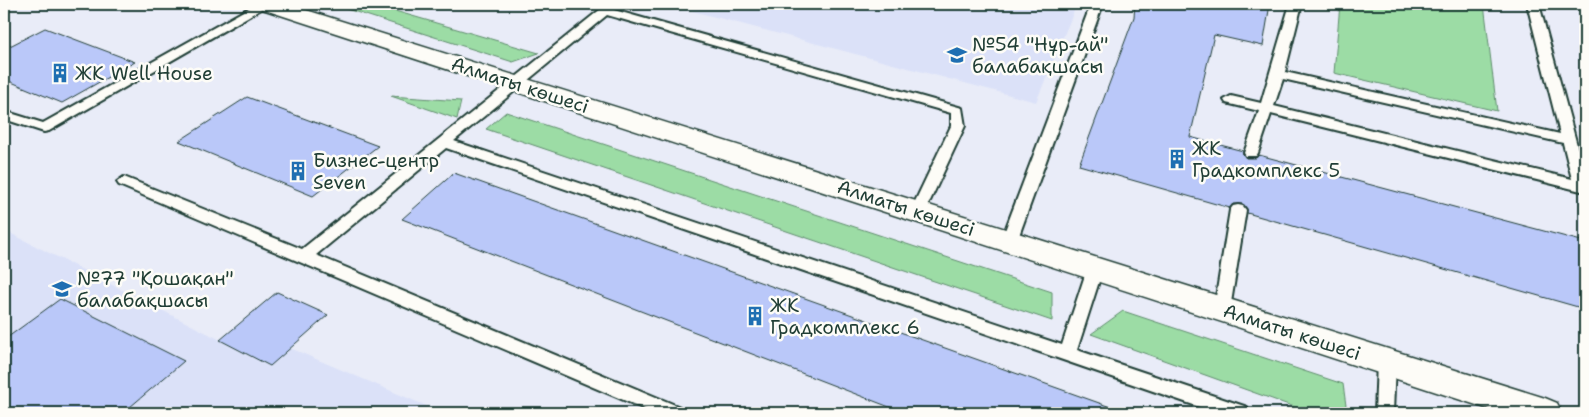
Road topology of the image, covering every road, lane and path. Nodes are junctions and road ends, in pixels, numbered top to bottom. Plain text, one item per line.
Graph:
1 (1097, 4) edge
2 (1296, 4) edge
3 (1533, 4) edge
4 (275, 5) edge
5 (609, 7) edge
6 (1278, 74) junction
7 (517, 84) junction
8 (1231, 100) dead end
9 (1266, 110) junction
10 (4, 115) edge
11 (1569, 140) junction
12 (443, 142) junction
13 (1251, 153) dead end
14 (124, 182) dead end
15 (1238, 210) dead end
16 (918, 212) junction
17 (1009, 241) junction
18 (304, 256) junction
19 (1095, 269) junction
20 (1222, 309) junction
21 (1067, 354) junction
22 (1386, 362) junction
23 (673, 413) edge
24 (1240, 413) edge
25 (1384, 413) edge
26 (1545, 413) edge

1 - 17 lane
2 - 6 lane
3 - 11 lane
4 - 7 street, Алматы көшесі
4 - 10 lane
5 - 7 lane
5 - 16 lane
6 - 9 lane
6 - 11 lane
7 - 12 lane
7 - 16 street, Алматы көшесі
8 - 9 lane
9 - 11 lane
9 - 13 lane
12 - 18 lane
12 - 21 lane
14 - 18 lane
15 - 20 lane
16 - 17 street, Алматы көшесі
17 - 19 street, Алматы көшесі
18 - 23 lane
19 - 20 street, Алматы көшесі
19 - 21 lane
20 - 22 street, Алматы көшесі
21 - 24 lane
22 - 25 lane
22 - 26 street, Алматы көшесі

